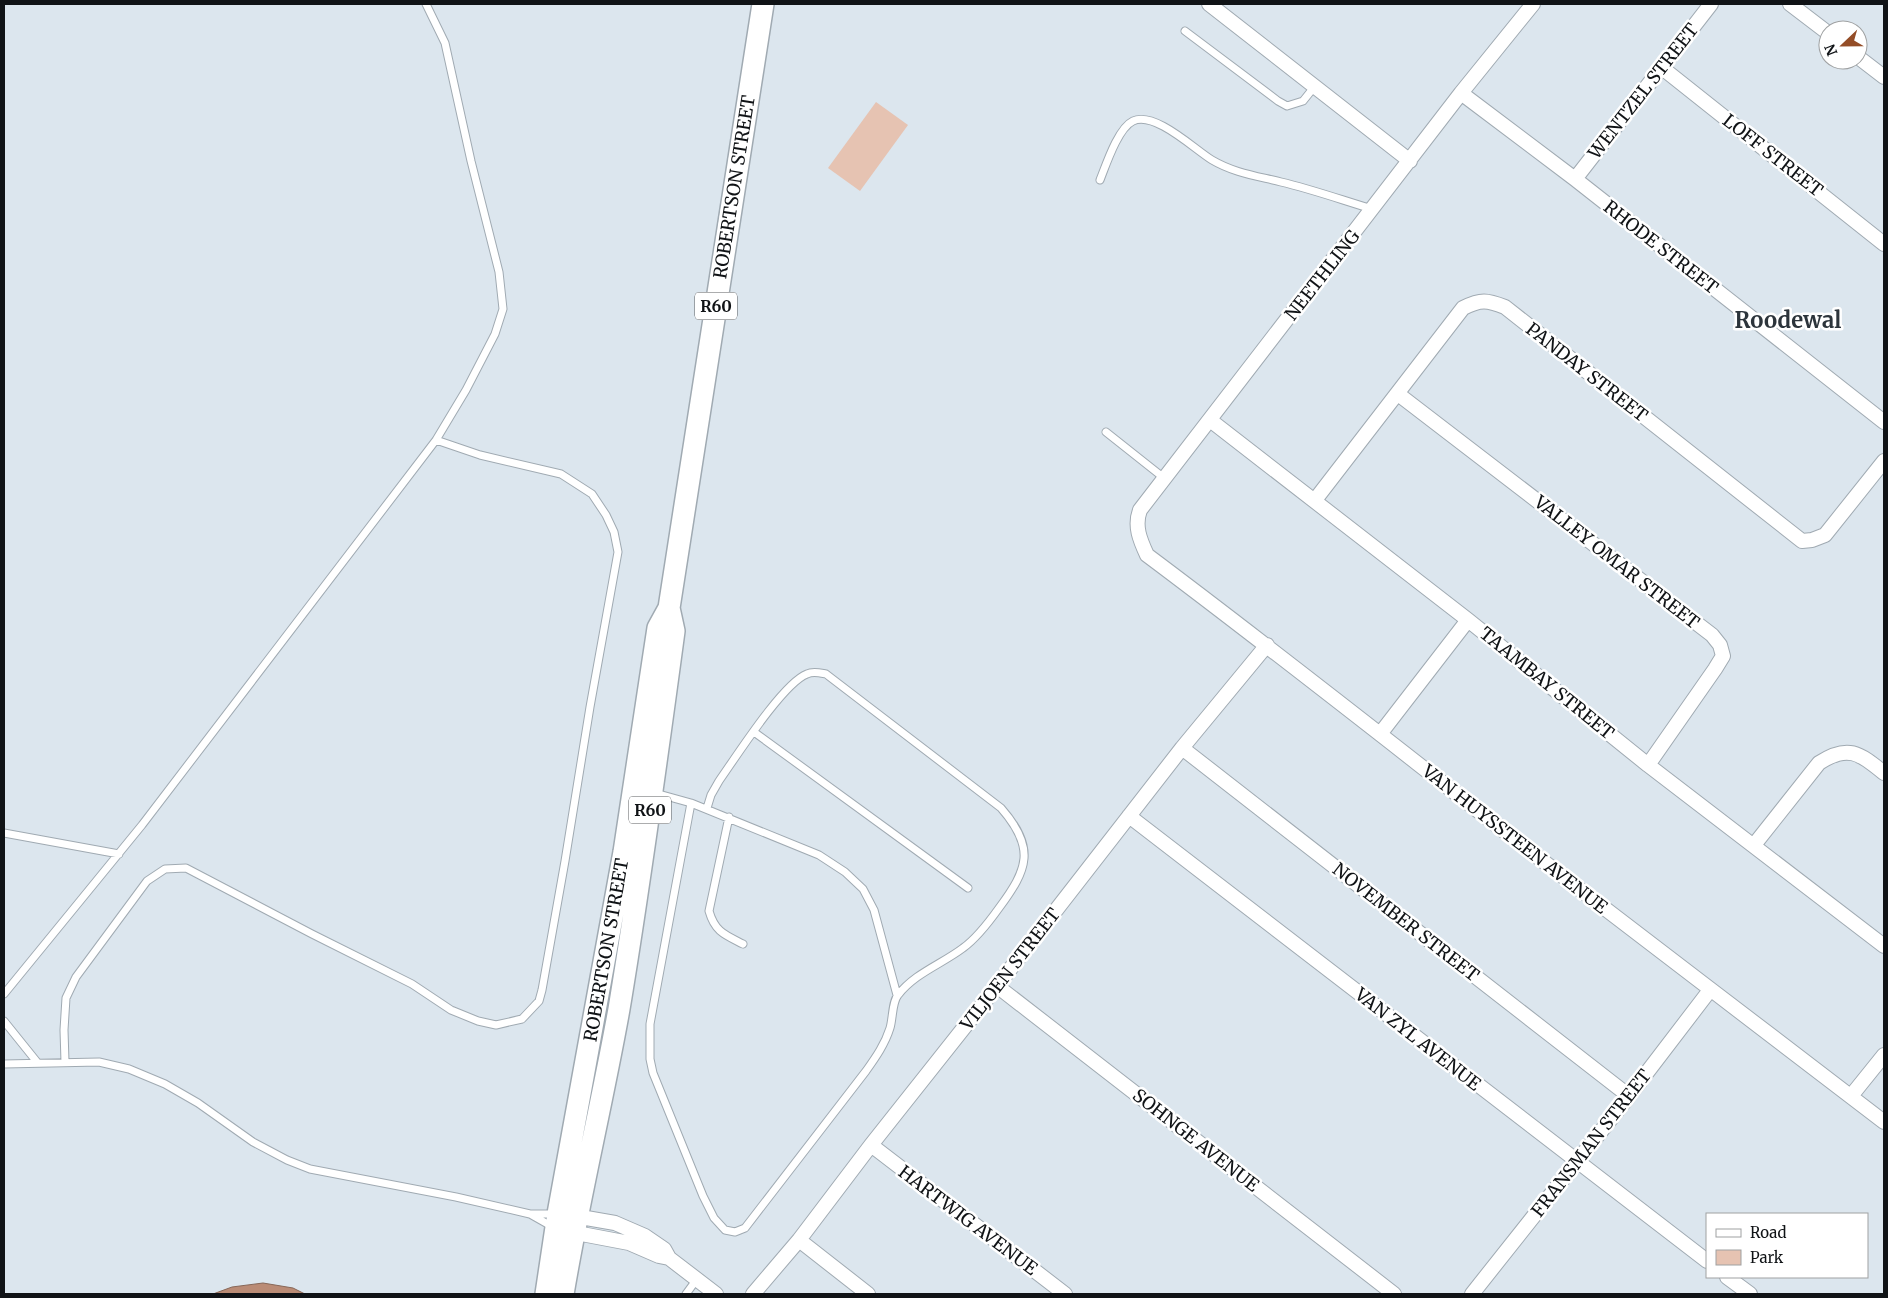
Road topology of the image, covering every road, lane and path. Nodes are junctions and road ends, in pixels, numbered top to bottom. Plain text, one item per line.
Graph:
1 (426, 4) edge
2 (763, 4) edge
3 (1209, 4) edge
4 (1533, 4) edge
5 (1710, 4) edge
6 (1790, 4) edge
7 (1224, 8) edge
8 (1818, 25) edge
9 (1185, 31) dead end
10 (1868, 64) edge
11 (1661, 67) junction
12 (1884, 77) edge
13 (1315, 86) junction
14 (1461, 92) junction
15 (1410, 161) junction
16 (1575, 179) junction
17 (1100, 180) dead end
18 (1372, 210) junction
19 (1884, 244) edge
20 (1398, 394) junction
21 (1210, 420) junction
22 (1884, 422) edge
23 (1106, 432) dead end
24 (436, 440) junction
25 (1884, 461) edge
26 (1164, 478) junction
27 (1315, 500) junction
28 (1147, 555) joint
29 (1468, 620) junction
30 (1267, 644) junction
31 (754, 732) junction
32 (1380, 734) junction
33 (1182, 748) junction
34 (1648, 765) junction
35 (1884, 773) edge
36 (642, 791) junction
37 (691, 803) junction
38 (707, 808) junction
39 (1129, 816) junction
40 (729, 817) junction
41 (4, 833) edge
42 (1754, 844) junction
43 (119, 854) junction
44 (968, 888) dead end
45 (743, 944) dead end
46 (1884, 946) edge
47 (997, 986) junction
48 (1710, 990) junction
49 (4, 994) edge
50 (897, 996) junction
51 (4, 1021) edge
52 (1884, 1055) edge
53 (37, 1062) junction
54 (66, 1062) junction
55 (4, 1064) edge
56 (1629, 1096) junction
57 (1851, 1096) junction
58 (1884, 1122) edge
59 (871, 1145) junction
60 (1577, 1161) junction
61 (530, 1214) junction
62 (566, 1223) junction
63 (799, 1240) junction
64 (1706, 1260) edge
65 (1728, 1278) edge
66 (697, 1279) junction
67 (546, 1294) edge
68 (564, 1294) edge
69 (686, 1294) edge
70 (716, 1294) edge
71 (753, 1294) edge
72 (868, 1294) edge
73 (1065, 1294) edge
74 (1394, 1294) edge
75 (1472, 1294) edge
76 (1750, 1294) edge

1 - 24 lane
2 - 36 main road, ROBERTSON STREET / R60
3 - 7 street
4 - 14 street, NEETHLING
5 - 11 street, WENTZEL STREET
6 - 8 street
7 - 13 street
9 - 13 lane
10 - 12 street
11 - 16 street, WENTZEL STREET
11 - 19 street, LOFF STREET
13 - 15 street
14 - 15 street, NEETHLING
14 - 16 street, RHODE STREET
15 - 18 street, NEETHLING
16 - 22 street, RHODE STREET
17 - 18 lane
18 - 21 street, NEETHLING
20 - 25 street, PANDAY STREET
20 - 27 street, PANDAY STREET
20 - 34 street, VALLEY OMAR STREET
21 - 26 street, NEETHLING
21 - 27 street, TAAMBAY STREET
23 - 26 lane
24 - 43 lane
24 - 54 lane
26 - 28 street, NEETHLING
27 - 29 street, TAAMBAY STREET
28 - 30 street, VAN HUYSSTEEN AVENUE
29 - 32 street
29 - 34 street, TAAMBAY STREET
30 - 32 street, VAN HUYSSTEEN AVENUE
30 - 33 street, VILJOEN STREET
31 - 38 lane
31 - 44 lane
31 - 50 lane
32 - 48 street, VAN HUYSSTEEN AVENUE
33 - 39 street, VILJOEN STREET
33 - 56 street, NOVEMBER STREET
34 - 42 street, TAAMBAY STREET
35 - 42 street
36 - 37 lane
36 - 62 main road, ROBERTSON STREET / R60
37 - 38 lane
37 - 50 lane
38 - 40 lane
39 - 47 street, VILJOEN STREET
39 - 60 street, VAN ZYL AVENUE
40 - 45 lane
40 - 50 lane
41 - 43 lane
42 - 46 street, TAAMBAY STREET
43 - 49 lane
47 - 59 street, VILJOEN STREET
47 - 74 street, SOHNGE AVENUE
48 - 56 street, FRANSMAN STREET
48 - 57 street, VAN HUYSSTEEN AVENUE
51 - 53 lane
52 - 57 street
53 - 54 lane
53 - 55 lane
54 - 61 lane
56 - 60 street, FRANSMAN STREET
57 - 58 street, VAN HUYSSTEEN AVENUE
59 - 63 street, VILJOEN STREET
59 - 73 street, HARTWIG AVENUE
60 - 64 street, VAN ZYL AVENUE
60 - 75 street, FRANSMAN STREET
61 - 62 lane
61 - 62 lane
62 - 66 street
62 - 67 main road, ROBERTSON STREET / R60
62 - 68 main road, ROBERTSON STREET / R60
63 - 71 street, VILJOEN STREET
63 - 72 street
65 - 76 street
66 - 69 lane
66 - 70 street

